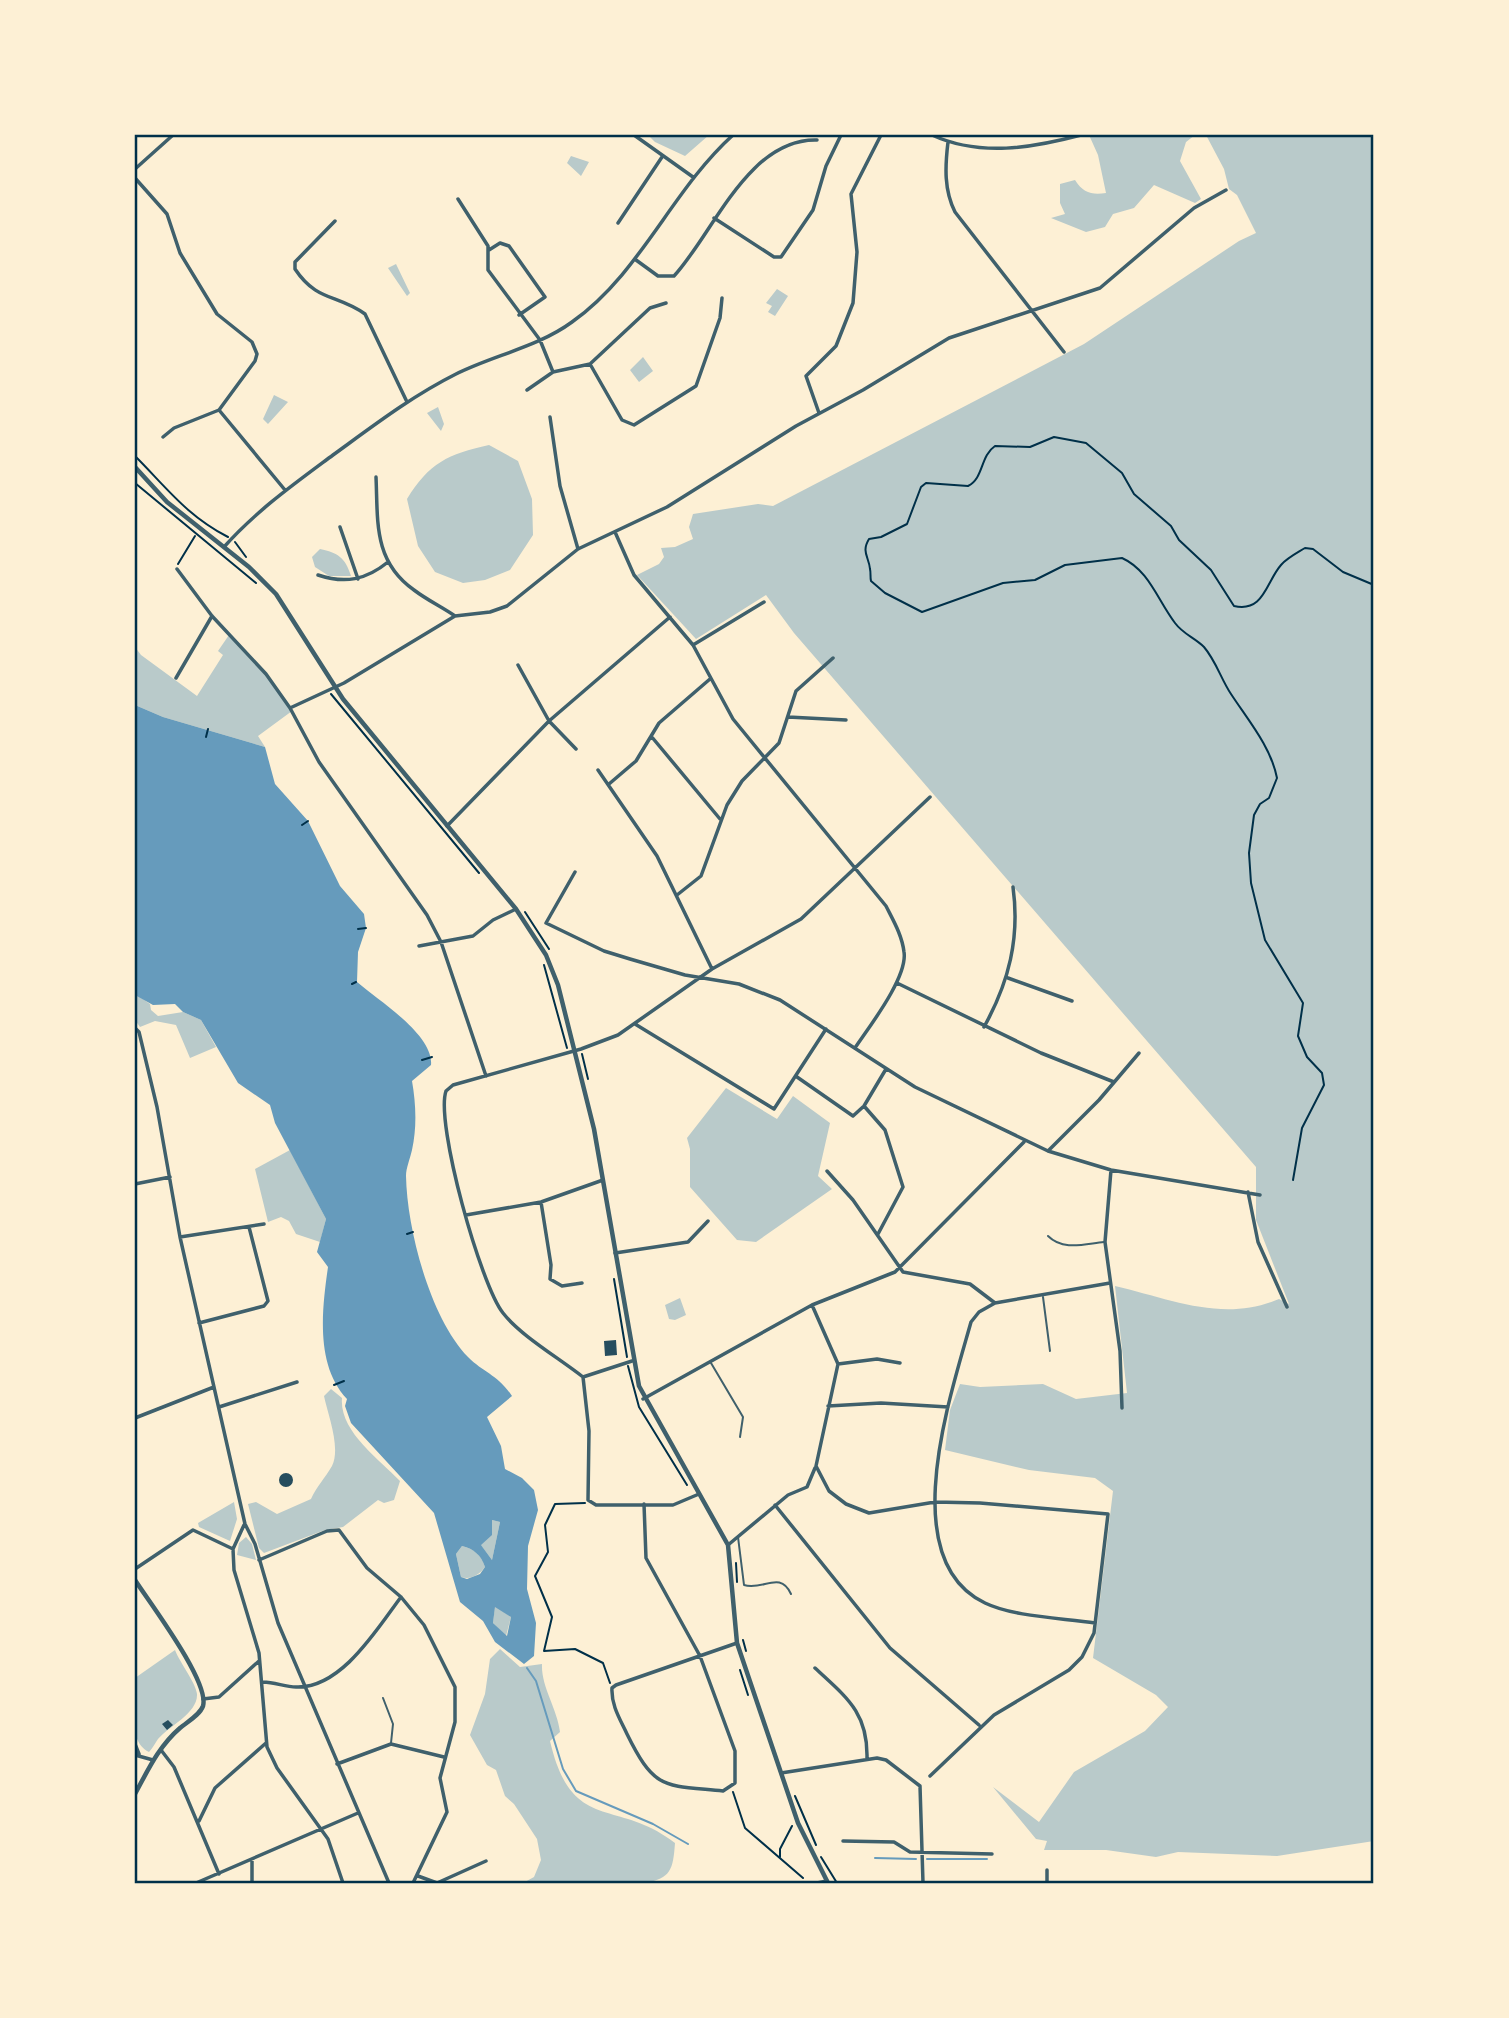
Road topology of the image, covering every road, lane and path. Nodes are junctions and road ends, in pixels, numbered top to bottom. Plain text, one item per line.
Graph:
1 (173, 135) edge
2 (634, 135) edge
3 (733, 135) edge
4 (841, 135) edge
5 (881, 135) edge
6 (932, 135) edge
7 (1081, 135) edge
8 (817, 140) dead end
9 (948, 142) junction
10 (662, 157) junction
11 (135, 169) edge
12 (693, 177) junction
13 (135, 178) edge
14 (1226, 190) dead end
15 (458, 200) dead end
16 (714, 218) junction
17 (335, 222) dead end
18 (618, 223) dead end
19 (489, 250) junction
20 (636, 260) junction
21 (722, 298) dead end
22 (666, 303) dead end
23 (1032, 311) junction
24 (519, 315) junction
25 (540, 340) junction
26 (1064, 352) dead end
27 (590, 364) junction
28 (553, 372) junction
29 (527, 390) dead end
30 (407, 402) junction
31 (219, 410) junction
32 (819, 414) junction
33 (550, 417) dead end
34 (163, 437) dead end
35 (135, 467) edge
36 (376, 477) dead end
37 (135, 482) edge
38 (285, 490) junction
39 (340, 527) dead end
40 (615, 532) junction
41 (196, 535) junction
42 (223, 547) junction
43 (578, 549) junction
44 (388, 562) junction
45 (177, 569) joint
46 (318, 575) dead end
47 (358, 579) junction
48 (1374, 585) edge
49 (265, 589) dead end
50 (764, 602) dead end
51 (455, 616) junction
52 (670, 616) junction
53 (212, 617) junction
54 (693, 645) junction
55 (833, 659) dead end
56 (518, 665) dead end
57 (176, 678) dead end
58 (710, 679) junction
59 (331, 688) junction
60 (290, 708) junction
61 (788, 717) junction
62 (549, 720) junction
63 (846, 720) dead end
64 (208, 729) dead end
65 (651, 736) junction
66 (206, 737) dead end
67 (576, 749) dead end
68 (765, 759) junction
69 (598, 770) dead end
70 (609, 784) junction
71 (930, 797) dead end
72 (720, 819) junction
73 (308, 821) dead end
74 (302, 825) dead end
75 (447, 826) junction
76 (856, 867) junction
77 (575, 872) dead end
78 (487, 881) dead end
79 (1012, 886) dead end
80 (677, 895) junction
81 (519, 908) junction
82 (366, 928) dead end
83 (358, 929) dead end
84 (442, 942) junction
85 (419, 946) dead end
86 (552, 959) dead end
87 (544, 965) dead end
88 (712, 969) junction
89 (700, 977) junction
90 (1009, 978) junction
91 (356, 982) dead end
92 (897, 983) junction
93 (352, 984) dead end
94 (1073, 1001) dead end
95 (635, 1024) junction
96 (984, 1027) junction
97 (827, 1029) junction
98 (137, 1030) edge
99 (855, 1048) junction
100 (581, 1049) junction
101 (571, 1051) junction
102 (1139, 1053) dead end
103 (432, 1057) dead end
104 (422, 1060) dead end
105 (886, 1069) junction
106 (486, 1076) junction
107 (797, 1077) junction
108 (1114, 1082) junction
109 (590, 1087) dead end
110 (864, 1106) junction
111 (1024, 1142) junction
112 (1048, 1151) junction
113 (1111, 1170) junction
114 (827, 1171) dead end
115 (170, 1177) junction
116 (603, 1180) junction
117 (1293, 1180) dead end
118 (135, 1184) edge
119 (1248, 1192) junction
120 (1260, 1195) dead end
121 (541, 1202) junction
122 (466, 1215) junction
123 (708, 1221) dead end
124 (264, 1224) dead end
125 (249, 1227) junction
126 (413, 1232) dead end
127 (407, 1234) dead end
128 (877, 1235) junction
129 (1048, 1236) dead end
130 (180, 1237) junction
131 (1105, 1242) junction
132 (615, 1252) junction
133 (901, 1266) junction
134 (612, 1268) dead end
135 (582, 1283) dead end
136 (1110, 1283) junction
137 (1043, 1296) junction
138 (995, 1303) junction
139 (812, 1305) junction
140 (1287, 1307) dead end
141 (199, 1323) junction
142 (1050, 1352) dead end
143 (630, 1362) junction
144 (712, 1363) junction
145 (900, 1363) dead end
146 (838, 1364) junction
147 (583, 1377) junction
148 (344, 1381) dead end
149 (296, 1382) dead end
150 (334, 1385) dead end
151 (214, 1387) junction
152 (643, 1399) junction
153 (828, 1406) junction
154 (219, 1407) junction
155 (948, 1407) junction
156 (1122, 1408) dead end
157 (135, 1418) edge
158 (740, 1437) dead end
159 (816, 1466) junction
160 (699, 1494) junction
161 (693, 1498) junction
162 (590, 1503) junction
163 (935, 1503) junction
164 (644, 1504) junction
165 (775, 1505) junction
166 (244, 1524) junction
167 (738, 1537) junction
168 (728, 1545) junction
169 (233, 1549) junction
170 (259, 1560) junction
171 (135, 1569) edge
172 (135, 1580) edge
173 (792, 1594) dead end
174 (401, 1597) junction
175 (1095, 1623) junction
176 (737, 1643) junction
177 (700, 1656) junction
178 (259, 1661) junction
179 (738, 1664) dead end
180 (815, 1668) dead end
181 (262, 1682) junction
182 (304, 1685) junction
183 (612, 1688) junction
184 (383, 1698) dead end
185 (204, 1699) junction
186 (751, 1701) dead end
187 (980, 1726) junction
188 (266, 1743) junction
189 (135, 1744) edge
190 (391, 1744) junction
191 (160, 1749) junction
192 (137, 1754) edge
193 (444, 1757) junction
194 (867, 1758) junction
195 (153, 1760) junction
196 (337, 1764) junction
197 (781, 1773) junction
198 (930, 1776) dead end
199 (791, 1785) dead end
200 (732, 1787) junction
201 (135, 1794) edge
202 (358, 1813) junction
203 (199, 1821) junction
204 (793, 1826) dead end
205 (323, 1830) junction
206 (843, 1841) dead end
207 (923, 1852) junction
208 (992, 1854) dead end
209 (780, 1857) junction
210 (252, 1860) junction
211 (486, 1861) dead end
212 (1047, 1870) dead end
213 (219, 1874) junction
214 (417, 1875) junction
215 (803, 1878) dead end
216 (827, 1882) edge
217 (196, 1883) edge
218 (252, 1883) edge
219 (343, 1883) edge
220 (389, 1883) edge
221 (413, 1883) edge
222 (817, 1883) edge
223 (837, 1883) edge
224 (923, 1883) edge
225 (1048, 1883) edge

1 - 11 street
2 - 10 street
3 - 12 street
4 - 16 street
5 - 32 street
6 - 9 street
7 - 9 street
8 - 16 street
9 - 23 street
10 - 12 street
10 - 18 street
12 - 20 street
13 - 31 street
14 - 23 street
15 - 19 street
16 - 20 street
17 - 30 street
19 - 24 street
19 - 24 street
20 - 25 street
21 - 27 street
22 - 27 street
23 - 26 street
23 - 32 street
24 - 25 street
25 - 28 street
25 - 30 street
27 - 28 street
28 - 29 street
30 - 38 street
31 - 34 street
31 - 38 street
32 - 40 street
33 - 43 street
35 - 42 street
36 - 44 street
37 - 41 path
38 - 42 street
39 - 47 street
40 - 43 street
40 - 52 street
41 - 45 path
41 - 49 path
42 - 59 street
43 - 51 street
44 - 47 street
44 - 51 street
45 - 53 street
46 - 47 street
48 - 117 path
50 - 54 street
51 - 59 street
52 - 54 street
52 - 62 street
53 - 57 street
53 - 60 street
54 - 58 street
55 - 61 street
56 - 62 street
58 - 65 street
58 - 68 street
59 - 60 street
59 - 75 street
59 - 78 path
60 - 84 street
61 - 63 street
61 - 68 street
62 - 67 street
62 - 75 street
64 - 66 path
65 - 70 street
65 - 72 street
68 - 72 street
68 - 76 street
69 - 70 street
70 - 80 street
71 - 76 street
72 - 80 street
73 - 74 path
75 - 81 street
76 - 88 street
76 - 92 street
77 - 89 street
79 - 90 street
80 - 88 street
81 - 84 street
81 - 86 path
81 - 101 street
82 - 83 path
84 - 85 street
84 - 106 street
87 - 101 path
88 - 89 street
89 - 95 street
89 - 97 street
90 - 94 street
90 - 96 street
91 - 93 path
92 - 96 street
92 - 99 street
95 - 100 street
95 - 107 street
96 - 108 street
97 - 99 street
97 - 107 street
98 - 115 street
99 - 105 street
100 - 101 street
100 - 109 path
101 - 106 street
101 - 116 street
102 - 108 street
103 - 104 path
105 - 110 street
105 - 111 street
106 - 122 street
107 - 110 street
108 - 112 street
110 - 128 street
111 - 112 street
111 - 133 street
112 - 113 street
113 - 119 street
113 - 131 street
114 - 128 street
115 - 118 street
115 - 130 street
116 - 121 street
116 - 132 street
119 - 120 street
119 - 140 street
121 - 122 street
121 - 135 street
122 - 147 street
123 - 132 street
124 - 125 street
125 - 130 street
125 - 141 street
126 - 127 path
128 - 133 street
129 - 131 lane
130 - 141 street
131 - 136 street
132 - 143 street
133 - 138 street
133 - 139 street
134 - 143 path
136 - 137 street
136 - 156 street
137 - 138 street
137 - 142 lane
138 - 155 street
139 - 144 street
139 - 146 street
141 - 151 street
143 - 147 street
143 - 152 street
143 - 161 path
144 - 152 street
144 - 158 lane
145 - 146 street
146 - 153 street
147 - 162 street
148 - 150 path
149 - 154 street
151 - 154 street
151 - 157 street
152 - 160 street
153 - 155 street
153 - 159 street
154 - 166 street
155 - 163 street
159 - 163 street
159 - 165 street
160 - 161 street
160 - 168 street
161 - 164 street
162 - 164 street
162 - 183 path
163 - 175 street
163 - 175 street
164 - 177 street
165 - 167 street
165 - 187 street
166 - 169 street
166 - 170 street
167 - 168 street
167 - 173 lane
168 - 176 street
169 - 171 street
169 - 178 street
170 - 174 street
170 - 182 street
172 - 185 street
174 - 182 street
174 - 193 street
175 - 187 street
176 - 177 street
176 - 197 street
177 - 183 street
177 - 200 street
178 - 181 street
178 - 185 street
179 - 186 path
180 - 194 street
181 - 182 street
181 - 188 street
182 - 196 street
183 - 200 street
184 - 190 lane
185 - 191 street
187 - 198 street
188 - 203 street
188 - 205 street
189 - 192 street
190 - 193 street
190 - 196 street
191 - 195 street
191 - 203 street
192 - 195 street
193 - 214 street
194 - 197 street
194 - 207 street
195 - 201 street
196 - 202 street
197 - 216 street
199 - 223 path
200 - 209 path
202 - 205 street
202 - 220 street
203 - 213 street
204 - 209 path
205 - 210 street
205 - 219 street
206 - 207 street
207 - 208 street
207 - 224 street
209 - 215 path
210 - 213 street
210 - 218 street
211 - 214 street
212 - 225 street
213 - 217 street
214 - 221 street
216 - 222 street

